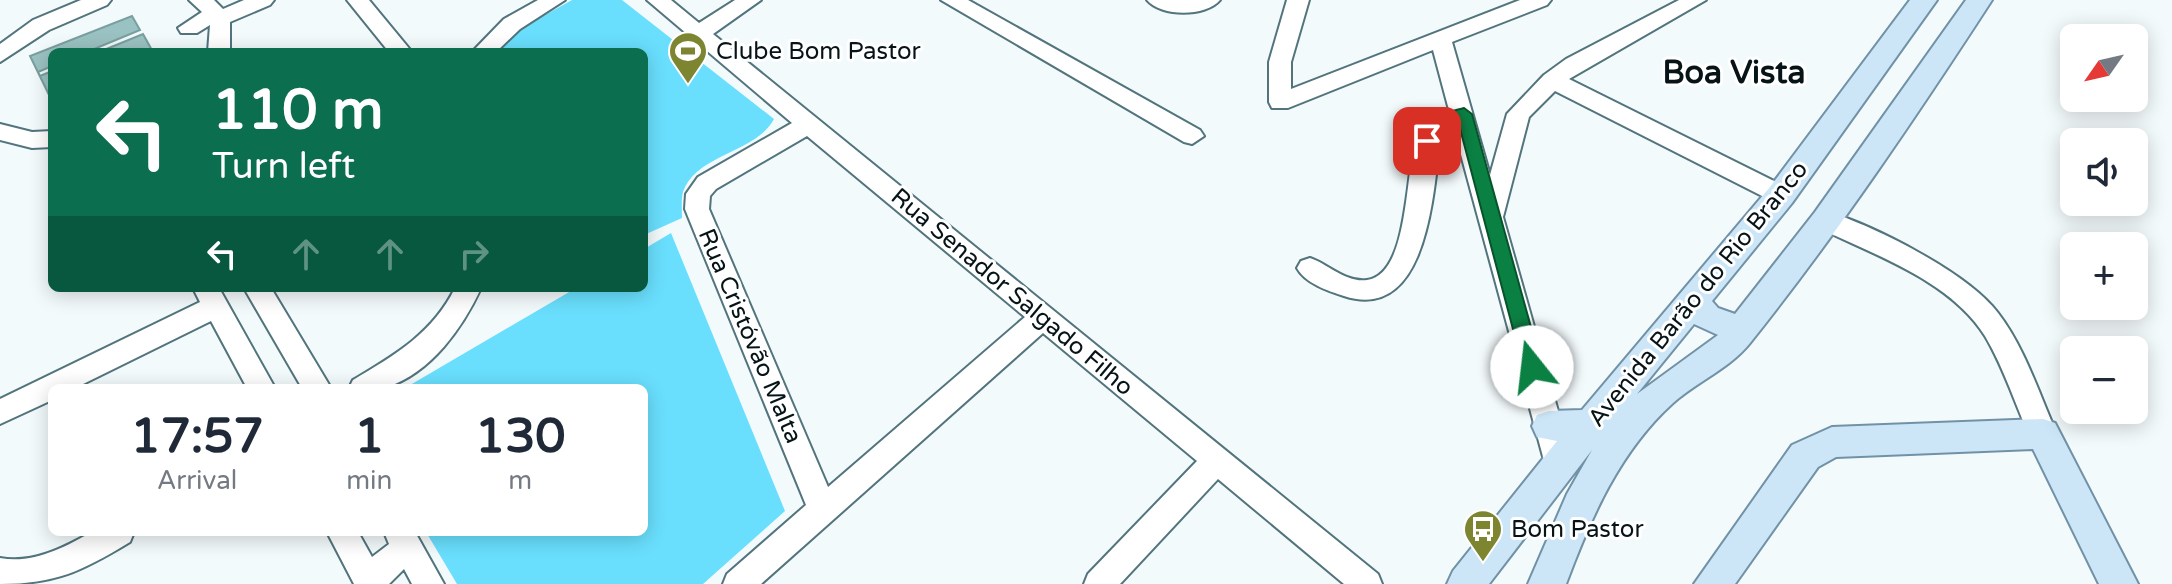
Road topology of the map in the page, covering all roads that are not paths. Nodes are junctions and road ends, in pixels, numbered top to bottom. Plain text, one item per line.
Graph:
1 (263, 0) edge
2 (358, 0) edge
3 (554, 0) edge
4 (658, 0) edge
5 (750, 0) edge
6 (952, 0) edge
7 (1209, 0) edge
8 (1298, 0) edge
9 (1540, 0) edge
10 (1695, 0) edge
11 (1924, 0) edge
12 (1979, 0) edge
13 (85, 2) edge
14 (1166, 3) edge
15 (212, 10) edge
16 (189, 28) dead end
17 (698, 33) junction
18 (1441, 41) junction
19 (220, 48) edge
20 (398, 48) edge
21 (487, 48) edge
22 (1887, 50) junction
23 (0, 55) edge
24 (1932, 66) junction
25 (1552, 80) junction
26 (1464, 114) junction
27 (809, 124) junction
28 (0, 132) edge
29 (1192, 136) dead end
30 (48, 139) edge
31 (1781, 195) junction
32 (1490, 220) junction
33 (1826, 220) junction
34 (1310, 268) dead end
35 (259, 292) edge
36 (466, 292) edge
37 (211, 297) edge
38 (1694, 302) junction
39 (1043, 317) junction
40 (1741, 330) junction
41 (51, 384) edge
42 (259, 384) edge
43 (315, 384) edge
44 (370, 384) edge
45 (48, 386) edge
46 (0, 412) edge
47 (1592, 425) junction
48 (1549, 426) junction
49 (2043, 434) junction
50 (1217, 460) junction
51 (1559, 464) junction
52 (823, 510) junction
53 (112, 536) edge
54 (344, 536) edge
55 (414, 557) edge
56 (1, 574) edge
57 (1547, 582) edge
58 (370, 584) edge
59 (738, 584) edge
60 (1099, 584) edge
61 (1367, 584) edge
62 (1466, 584) edge
63 (1713, 584) edge
64 (2119, 584) edge

1 - 15 street
2 - 20 street
3 - 21 street
4 - 17 street, Rua Senador Salgado Filho
5 - 17 street
6 - 29 street
7 - 14 street
8 - 18 street
9 - 18 street
10 - 25 street
11 - 22 main road, Avenida Barão do Rio Branco
12 - 24 main road, Avenida Barão do Rio Branco
13 - 23 street
15 - 16 street
15 - 19 street
17 - 27 street, Rua Senador Salgado Filho
18 - 26 street
22 - 24 main road
22 - 31 main road, Avenida Barão do Rio Branco
24 - 33 main road, Avenida Barão do Rio Branco
25 - 31 street
25 - 32 street
26 - 32 street
26 - 34 street
27 - 39 street, Rua Senador Salgado Filho
27 - 52 street, Rua Cristóvão Malta
28 - 30 street
31 - 38 main road, Avenida Barão do Rio Branco
32 - 48 street
33 - 40 main road, Avenida Barão do Rio Branco
33 - 49 street
35 - 43 street
36 - 44 street
37 - 41 street
37 - 42 street
38 - 40 main road
38 - 47 main road, Avenida Barão do Rio Branco
39 - 50 street, Rua Senador Salgado Filho
39 - 52 street
40 - 57 main road, Avenida Barão do Rio Branco
45 - 46 street
47 - 48 main road
47 - 51 main road, Avenida Barão do Rio Branco
48 - 51 street
49 - 63 main road
49 - 64 main road
50 - 60 street
50 - 61 street, Rua Senador Salgado Filho
51 - 57 main road
51 - 62 main road, Avenida Barão do Rio Branco
52 - 59 street
53 - 56 street
54 - 58 street
55 - 58 street

